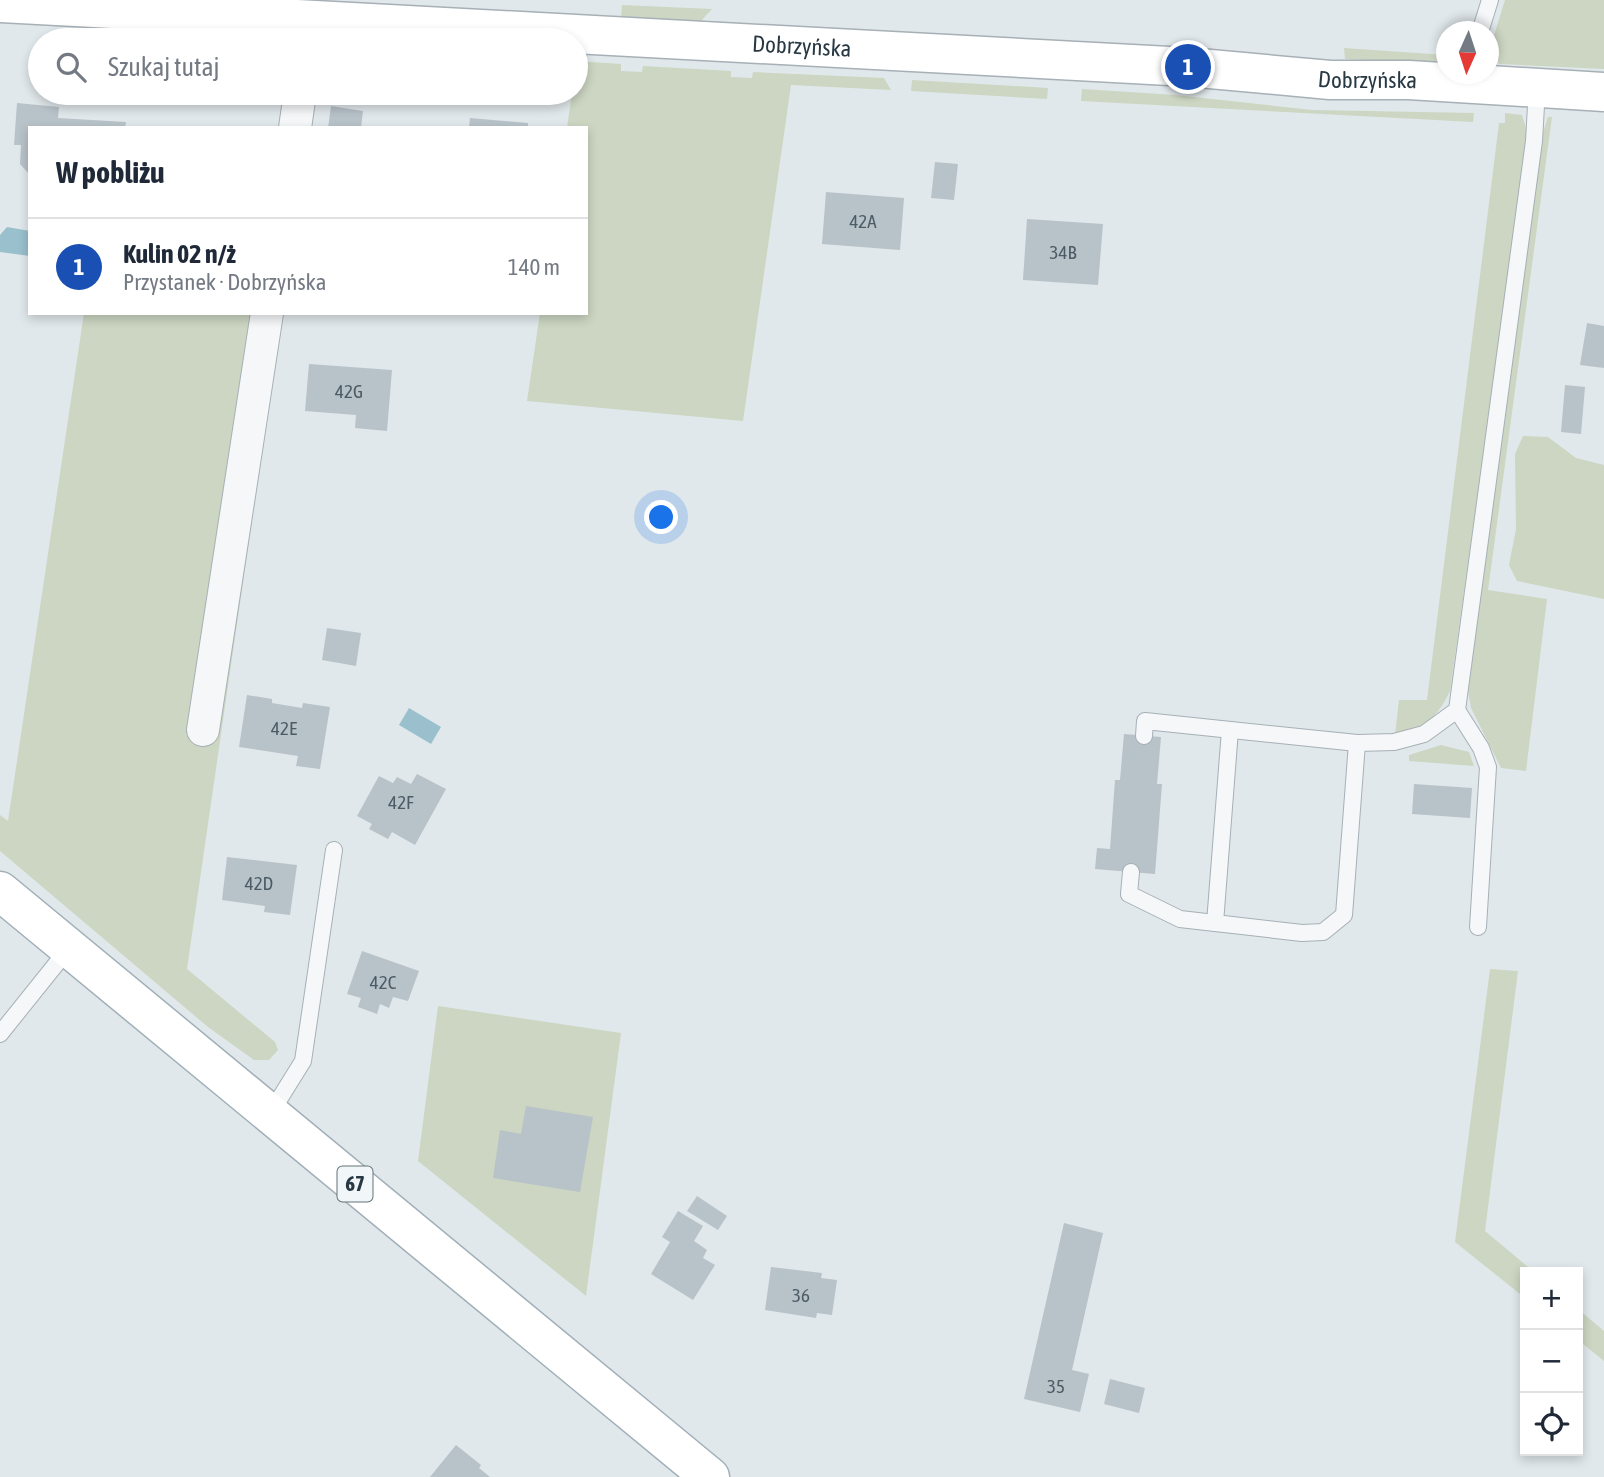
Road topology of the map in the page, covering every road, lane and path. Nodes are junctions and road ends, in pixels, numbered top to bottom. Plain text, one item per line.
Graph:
1 (1490, 0) edge
2 (0, 3) edge
3 (1483, 21) edge
4 (297, 28) edge
5 (588, 41) edge
6 (1436, 79) edge
7 (1499, 82) edge
8 (1537, 88) junction
9 (1604, 92) edge
10 (298, 105) edge
11 (295, 126) edge
12 (267, 315) edge
13 (1457, 710) junction
14 (203, 730) dead end
15 (1230, 730) junction
16 (1144, 736) dead end
17 (1357, 743) junction
18 (334, 850) dead end
19 (1131, 872) dead end
20 (0, 891) edge
21 (1215, 923) junction
22 (1478, 927) dead end
23 (69, 948) junction
24 (0, 1034) edge
25 (270, 1114) junction
26 (710, 1477) edge

1 - 3 lane
2 - 4 street, Dobrzyńska
5 - 6 street, Dobrzyńska
7 - 8 street, Dobrzyńska
8 - 9 street, Dobrzyńska
8 - 13 lane
10 - 11 street
12 - 14 street
13 - 17 lane
13 - 22 lane
15 - 16 lane
15 - 17 lane
15 - 21 lane
17 - 21 lane
18 - 25 lane
19 - 21 lane
20 - 23 street, 67
23 - 24 lane
23 - 25 street, 67
25 - 26 street, 67

